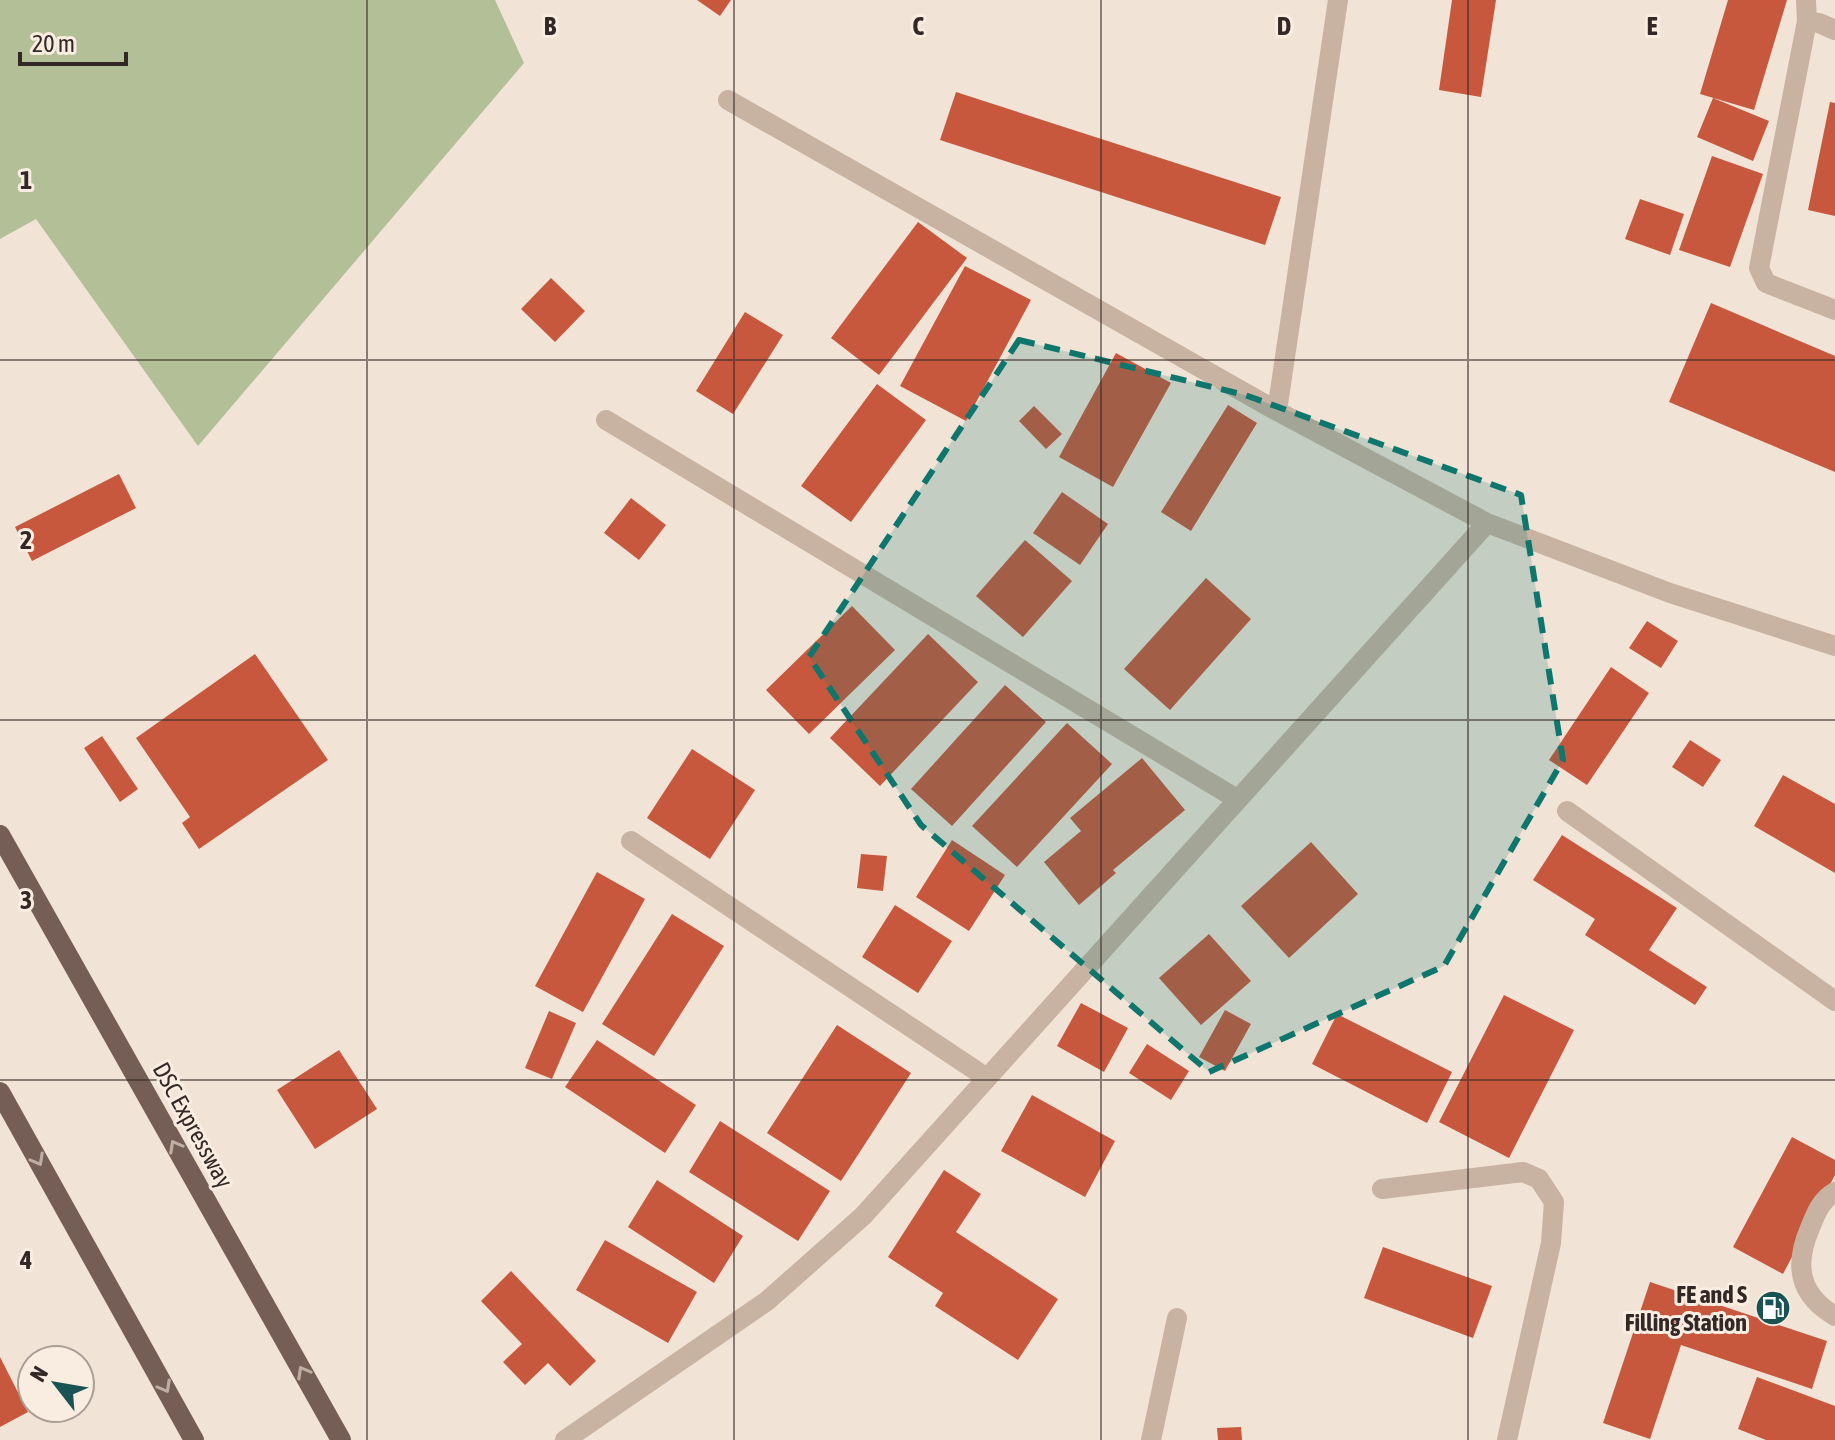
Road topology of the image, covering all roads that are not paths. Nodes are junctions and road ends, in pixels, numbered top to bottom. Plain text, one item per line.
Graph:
1 (1338, 0) edge
2 (1806, 0) edge
3 (1807, 21) junction
4 (1835, 30) edge
5 (728, 100) dead end
6 (1835, 310) edge
7 (1277, 411) junction
8 (606, 420) dead end
9 (1487, 523) junction
10 (1835, 646) edge
11 (1237, 799) junction
12 (1567, 811) dead end
13 (0, 835) edge
14 (631, 841) dead end
15 (1835, 1001) edge
16 (987, 1078) junction
17 (0, 1092) edge
18 (1382, 1189) dead end
19 (1835, 1192) edge
20 (1835, 1316) edge
21 (1177, 1318) dead end
22 (194, 1440) edge
23 (341, 1440) edge
24 (565, 1440) edge
25 (1151, 1440) edge
26 (1507, 1440) edge

1 - 7 street
2 - 3 street
3 - 4 street
3 - 6 street
5 - 7 street
7 - 9 street
8 - 11 street
9 - 10 street
9 - 11 street
11 - 16 street
12 - 15 street
23 -> 13 main road, DSC Expressway
14 - 16 street
16 - 24 street
17 -> 22 main road
18 - 26 street
19 - 20 street
21 - 25 street

